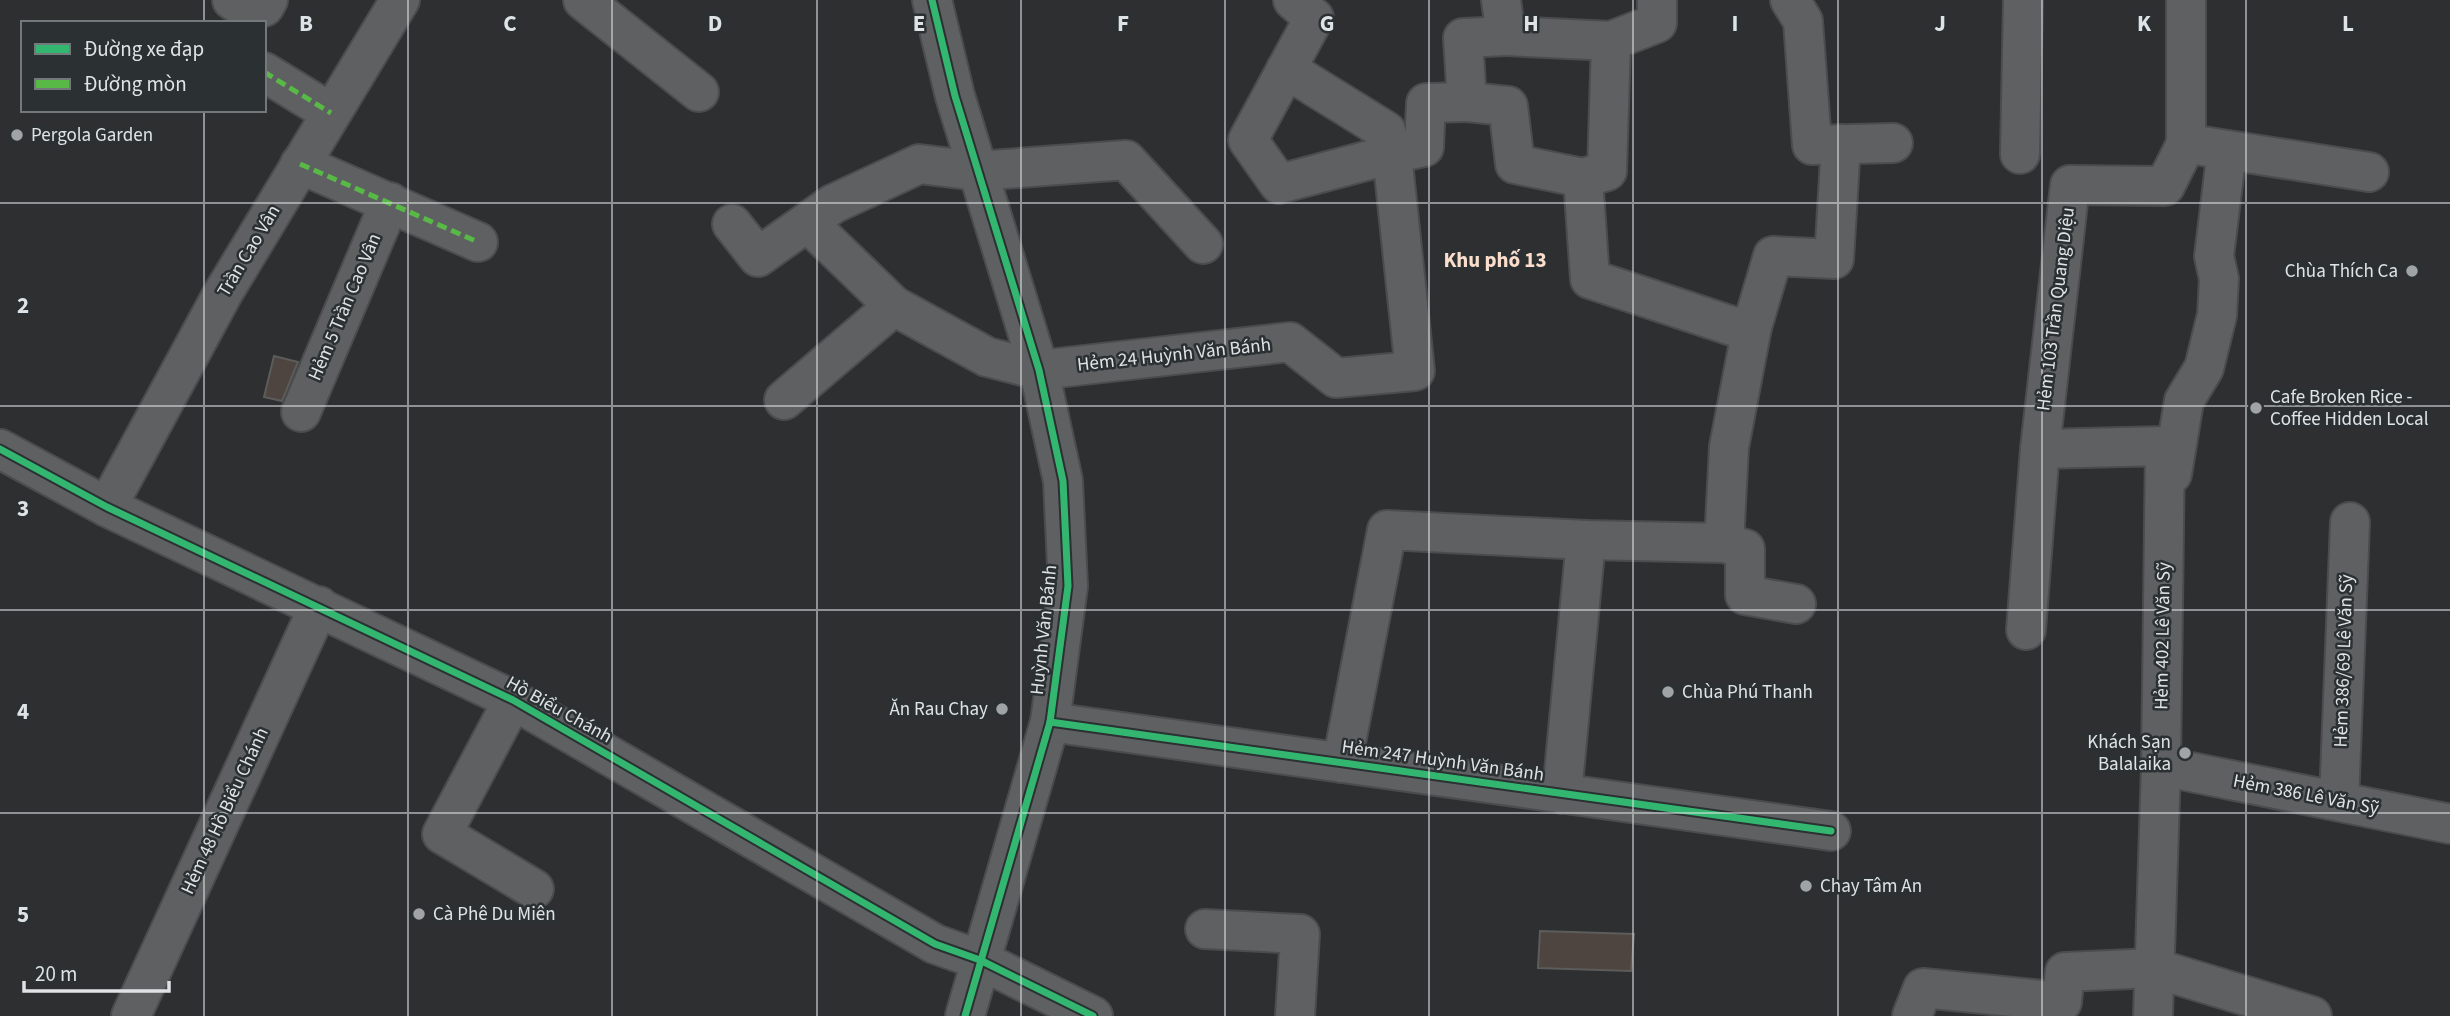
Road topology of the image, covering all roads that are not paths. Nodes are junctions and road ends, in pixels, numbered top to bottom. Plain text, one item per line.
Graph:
1 (232, 0) edge
2 (268, 0) edge
3 (583, 0) edge
4 (932, 0) edge
5 (1657, 0) edge
6 (1790, 0) edge
7 (2023, 0) edge
8 (2186, 0) edge
9 (392, 3) edge
10 (1303, 9) edge
11 (1504, 18) edge
12 (1611, 41) junction
13 (1286, 69) junction
14 (266, 73) edge
15 (699, 92) dead end
16 (1467, 102) junction
17 (331, 113) junction
18 (1893, 143) dead end
19 (1841, 144) junction
20 (2186, 144) junction
21 (2227, 150) junction
22 (1392, 153) junction
23 (2020, 154) dead end
24 (300, 164) junction
25 (977, 171) junction
26 (2369, 172) dead end
27 (1583, 178) junction
28 (390, 202) junction
29 (732, 223) dead end
30 (808, 223) junction
31 (478, 242) dead end
32 (1203, 244) dead end
33 (894, 306) junction
34 (1752, 327) junction
35 (1039, 370) junction
36 (784, 400) dead end
37 (301, 412) dead end
38 (0, 449) edge
39 (2040, 449) junction
40 (2164, 506) junction
41 (107, 507) junction
42 (2350, 522) dead end
43 (1586, 540) junction
44 (1724, 542) junction
45 (1796, 604) dead end
46 (319, 606) junction
47 (2026, 630) dead end
48 (513, 700) junction
49 (1050, 722) junction
50 (1342, 763) junction
51 (2161, 766) junction
52 (1562, 794) junction
53 (2339, 801) junction
54 (2450, 824) edge
55 (1831, 831) dead end
56 (534, 889) dead end
57 (1205, 929) dead end
58 (980, 960) junction
59 (2154, 968) junction
60 (131, 1016) edge
61 (965, 1016) edge
62 (1093, 1016) edge
63 (1295, 1016) edge
64 (1912, 1016) edge
65 (2153, 1016) edge
66 (2312, 1016) edge

1 - 2 street
3 - 15 street
4 - 25 street, Huỳnh Văn Bánh
5 - 12 street
6 - 19 street
7 - 23 street
8 - 20 street, Hẻm 103 Trần Quang Diệu
9 - 17 street, Trần Cao Vân
10 - 13 street
11 - 12 street
11 - 16 street
12 - 27 street
13 - 22 street
13 - 22 street
14 - 17 street
16 - 22 street
16 - 27 street
17 - 24 street, Trần Cao Vân
18 - 19 street
19 - 34 street
20 - 21 street
20 - 39 street, Hẻm 103 Trần Quang Diệu
21 - 26 street
21 - 40 street
22 - 35 street, Hẻm 24 Huỳnh Văn Bánh
24 - 28 street
24 - 41 street, Trần Cao Vân
25 - 30 street
25 - 32 street
25 - 35 street, Huỳnh Văn Bánh
27 - 34 street
28 - 31 street
28 - 37 street, Hẻm 5 Trần Cao Vân
29 - 30 street
30 - 33 street
33 - 35 street
33 - 36 street
34 - 44 street
35 - 49 street, Huỳnh Văn Bánh
38 - 41 street, Hồ Biểu Chánh
39 - 40 street, Hẻm 402 Lê Văn Sỹ
39 - 47 street
40 - 51 street, Hẻm 402 Lê Văn Sỹ
41 - 46 street, Hồ Biểu Chánh
42 - 53 street, Hẻm 386/69 Lê Văn Sỹ
43 - 44 street
43 - 50 street
43 - 52 street
44 - 45 street
46 - 48 street, Hồ Biểu Chánh
46 - 60 street, Hẻm 48 Hồ Biểu Chánh
48 - 56 street
48 - 58 street, Hồ Biểu Chánh
49 - 50 street, Hẻm 247 Huỳnh Văn Bánh
49 - 58 street, Huỳnh Văn Bánh
50 - 52 street, Hẻm 247 Huỳnh Văn Bánh
51 - 53 street, Hẻm 386 Lê Văn Sỹ
51 - 59 street, Hẻm 402 Lê Văn Sỹ
52 - 55 street, Hẻm 247 Huỳnh Văn Bánh
53 - 54 street, Hẻm 386 Lê Văn Sỹ
57 - 63 street
58 - 61 street, Huỳnh Văn Bánh
58 - 62 street, Hồ Biểu Chánh
59 - 64 street
59 - 65 street, Hẻm 402 Lê Văn Sỹ
59 - 66 street

